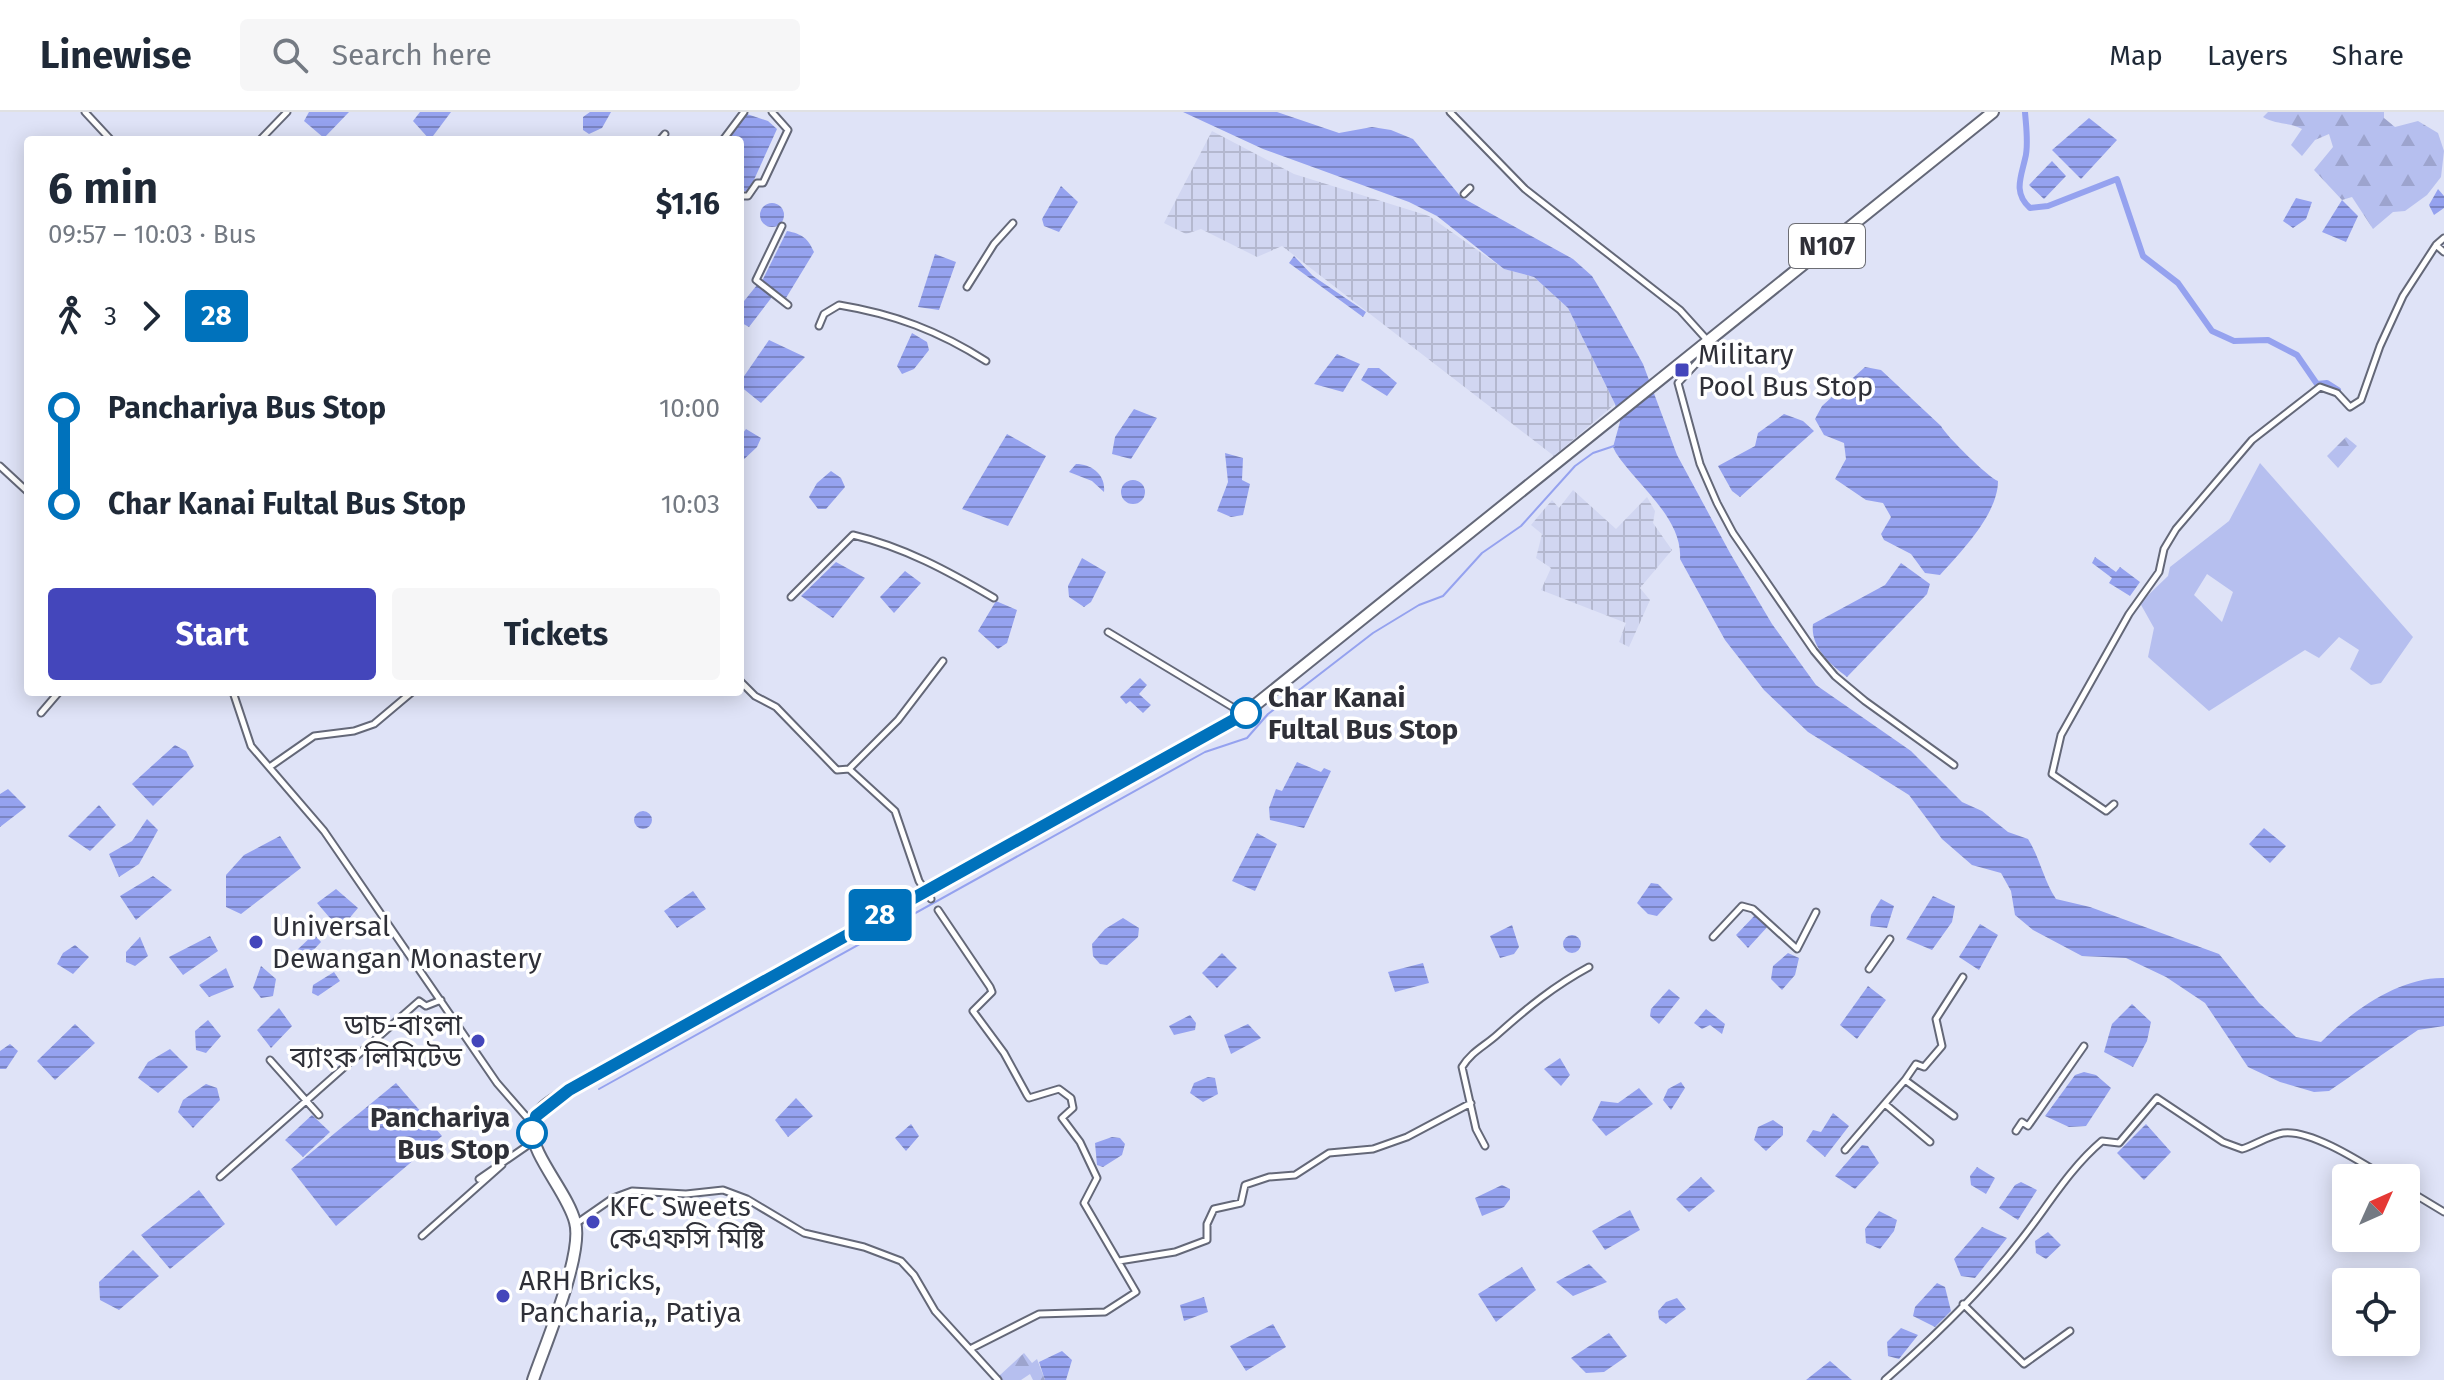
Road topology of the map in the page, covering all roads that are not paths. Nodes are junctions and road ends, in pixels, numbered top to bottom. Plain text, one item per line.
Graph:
1 (85, 112) edge
2 (287, 112) edge
3 (744, 112) edge
4 (772, 112) edge
5 (1450, 112) edge
6 (1993, 112) edge
7 (107, 136) edge
8 (264, 136) edge
9 (726, 136) edge
10 (1470, 188) dead end
11 (1464, 194) dead end
12 (744, 196) edge
13 (1013, 223) dead end
14 (782, 226) dead end
15 (2444, 238) edge
16 (2436, 245) junction
17 (2444, 252) edge
18 (967, 287) dead end
19 (788, 305) dead end
20 (819, 326) dead end
21 (1708, 341) junction
22 (986, 361) dead end
23 (0, 466) edge
24 (24, 488) edge
25 (791, 597) dead end
26 (994, 598) dead end
27 (1108, 632) dead end
28 (943, 661) dead end
29 (744, 685) edge
30 (56, 696) edge
31 (234, 696) edge
32 (407, 696) edge
33 (41, 713) dead end
34 (1244, 714) junction
35 (1954, 765) dead end
36 (271, 766) junction
37 (849, 769) junction
38 (2114, 804) dead end
39 (928, 895) junction
40 (938, 910) dead end
41 (1816, 912) dead end
42 (1713, 937) dead end
43 (1890, 939) dead end
44 (1589, 967) dead end
45 (1869, 969) dead end
46 (1963, 977) dead end
47 (441, 1000) junction
48 (2084, 1046) dead end
49 (270, 1060) dead end
50 (1905, 1080) junction
51 (306, 1103) junction
52 (1471, 1103) junction
53 (1885, 1104) junction
54 (319, 1115) dead end
55 (1954, 1116) dead end
56 (532, 1123) junction
57 (2016, 1131) dead end
58 (535, 1140) junction
59 (1930, 1142) dead end
60 (1485, 1146) dead end
61 (1845, 1150) dead end
62 (2365, 1164) edge
63 (502, 1165) junction
64 (220, 1177) dead end
65 (479, 1179) dead end
66 (2420, 1197) edge
67 (2444, 1212) edge
68 (576, 1223) junction
69 (422, 1236) dead end
70 (1119, 1261) junction
71 (1963, 1304) junction
72 (2070, 1331) dead end
73 (970, 1349) junction
74 (533, 1380) edge
75 (998, 1380) edge
76 (1885, 1380) edge

1 - 7 street
2 - 8 street
3 - 9 street
4 - 12 street
5 - 21 street
6 - 21 highway, N107
10 - 11 street
13 - 18 street
14 - 19 street
15 - 16 street
16 - 17 street
16 - 38 street
20 - 22 street
21 - 34 highway, N107
21 - 35 street
23 - 24 street
25 - 26 street
27 - 34 street
28 - 37 street
29 - 37 street
30 - 33 street
31 - 36 street
32 - 36 street
34 - 39 highway, N107
36 - 47 street
37 - 39 street
39 - 56 highway, N107
40 - 70 street
41 - 42 street
43 - 45 street
44 - 52 street
46 - 50 street
47 - 51 street
47 - 56 street
48 - 57 street
49 - 51 street
50 - 53 street
50 - 55 street
51 - 54 street
51 - 64 street
52 - 60 street
52 - 70 street
53 - 59 street
53 - 61 street
56 - 58 highway
58 - 63 street
58 - 68 highway
62 - 71 street
63 - 65 street
63 - 69 street
66 - 67 street
68 - 73 street
68 - 74 highway
70 - 73 street
71 - 72 street
71 - 76 street
73 - 75 street

